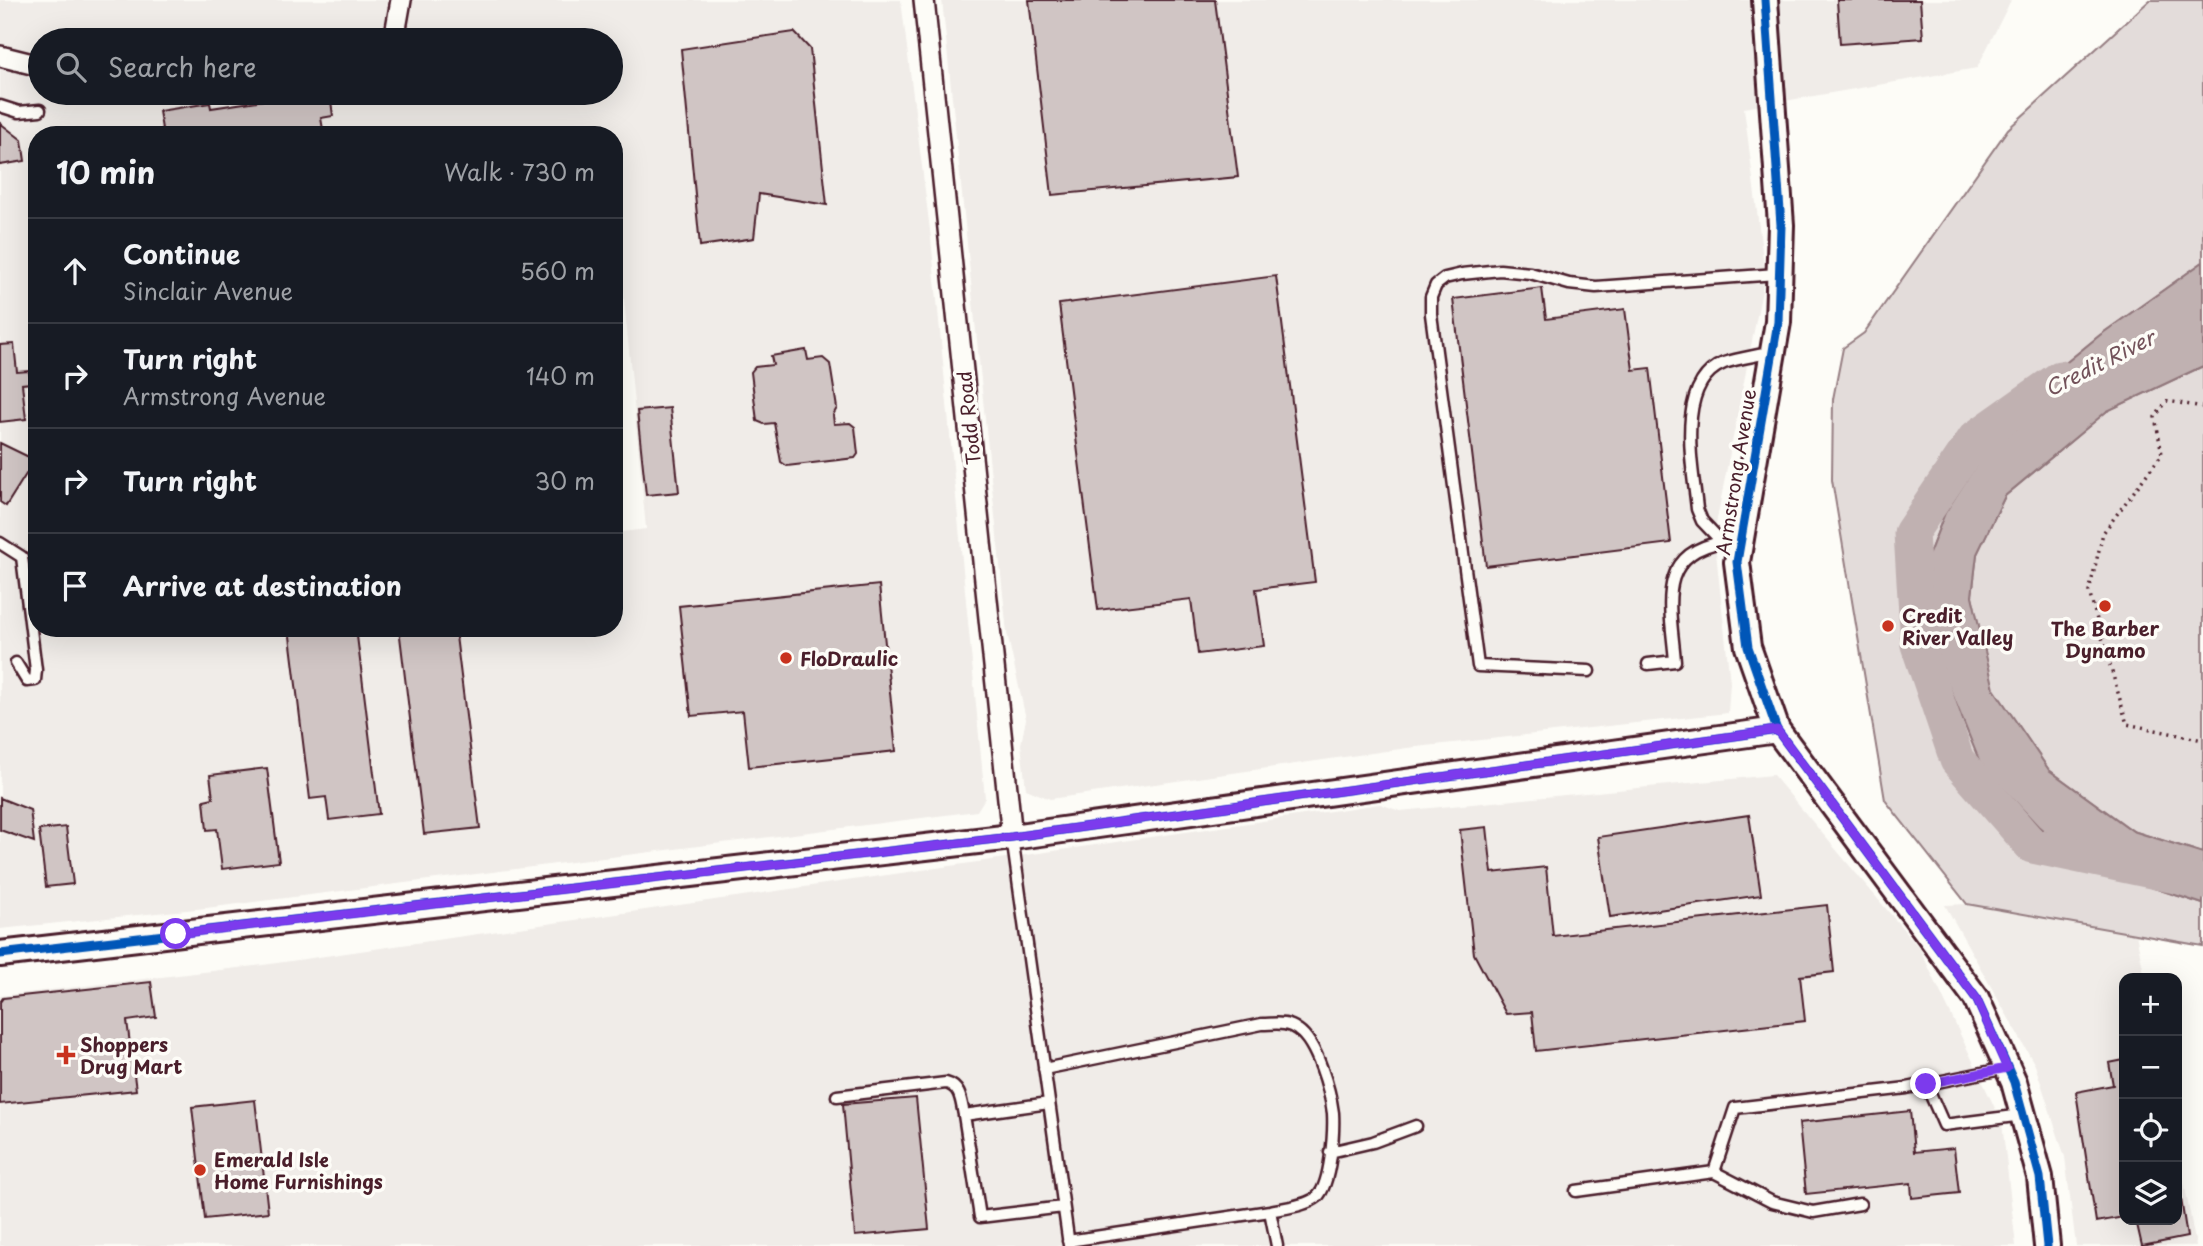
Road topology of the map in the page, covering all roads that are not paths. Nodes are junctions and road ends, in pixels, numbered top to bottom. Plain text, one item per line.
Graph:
1 (401, 0) edge
2 (924, 0) edge
3 (1765, 0) edge
4 (396, 28) edge
5 (0, 56) edge
6 (28, 63) edge
7 (0, 106) edge
8 (40, 110) dead end
9 (1779, 274) junction
10 (1773, 352) junction
11 (1731, 541) junction
12 (0, 543) edge
13 (28, 605) edge
14 (32, 637) edge
15 (16, 663) dead end
16 (1648, 664) dead end
17 (1589, 671) dead end
18 (1777, 730) junction
19 (1012, 837) junction
20 (0, 954) edge
21 (2007, 1068) junction
22 (1044, 1069) junction
23 (1926, 1084) junction
24 (837, 1096) dead end
25 (1049, 1103) junction
26 (964, 1115) junction
27 (2023, 1115) junction
28 (1416, 1126) dead end
29 (1330, 1152) junction
30 (1714, 1172) junction
31 (1576, 1191) dead end
32 (1860, 1204) dead end
33 (1063, 1207) junction
34 (1270, 1211) junction
35 (1068, 1244) edge
36 (1277, 1246) edge
37 (2047, 1246) edge

1 - 4 street
2 - 19 street, Todd Road
3 - 9 street, Armstrong Avenue
5 - 6 street
7 - 8 lane
9 - 10 street, Armstrong Avenue
9 - 17 lane
10 - 11 street, Armstrong Avenue
10 - 11 lane
11 - 16 lane
11 - 18 street, Armstrong Avenue
12 - 13 lane
14 - 15 lane
18 - 19 street
18 - 21 street, Armstrong Avenue
19 - 20 street
19 - 22 lane
21 - 23 lane
21 - 27 street, Armstrong Avenue
22 - 25 lane
22 - 29 lane
23 - 27 lane
23 - 30 lane
24 - 26 lane
25 - 26 lane
25 - 33 lane
26 - 33 lane
27 - 37 street, Armstrong Avenue
28 - 29 lane
29 - 34 lane
30 - 31 lane
30 - 32 lane
33 - 35 lane
34 - 35 lane
34 - 36 lane

